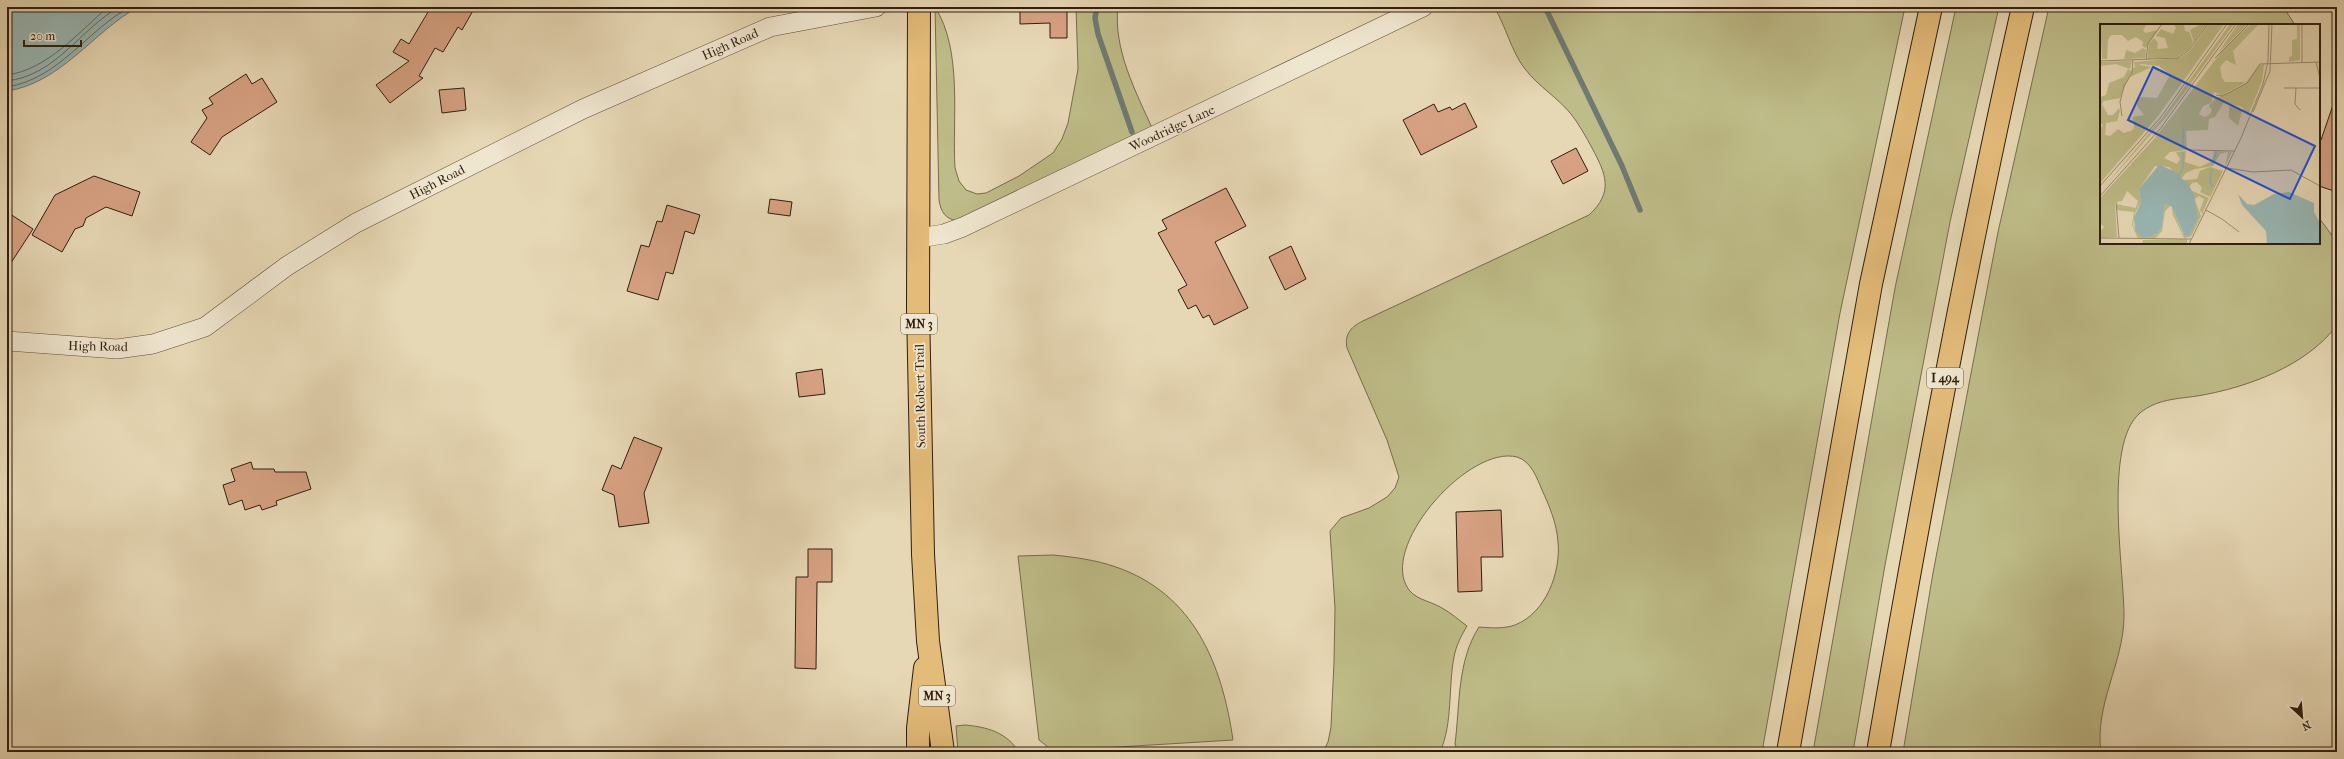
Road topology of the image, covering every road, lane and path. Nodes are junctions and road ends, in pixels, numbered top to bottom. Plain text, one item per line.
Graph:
1 (876, 7) edge
2 (919, 7) edge
3 (1423, 7) edge
4 (1931, 7) edge
5 (2023, 7) edge
6 (919, 238) junction
7 (7, 341) edge
8 (928, 641) junction
9 (918, 752) edge
10 (944, 752) edge
11 (1788, 752) edge
12 (1878, 752) edge

1 - 7 street, High Road
2 - 6 main road, South Robert Trail / MN 3
3 - 6 street, Woodridge Lane
4 - 11 main road
5 - 12 main road, I 494
6 - 8 main road, South Robert Trail / MN 3
8 - 9 main road, South Robert Trail / MN 3
8 - 10 main road, South Robert Trail / MN 3

